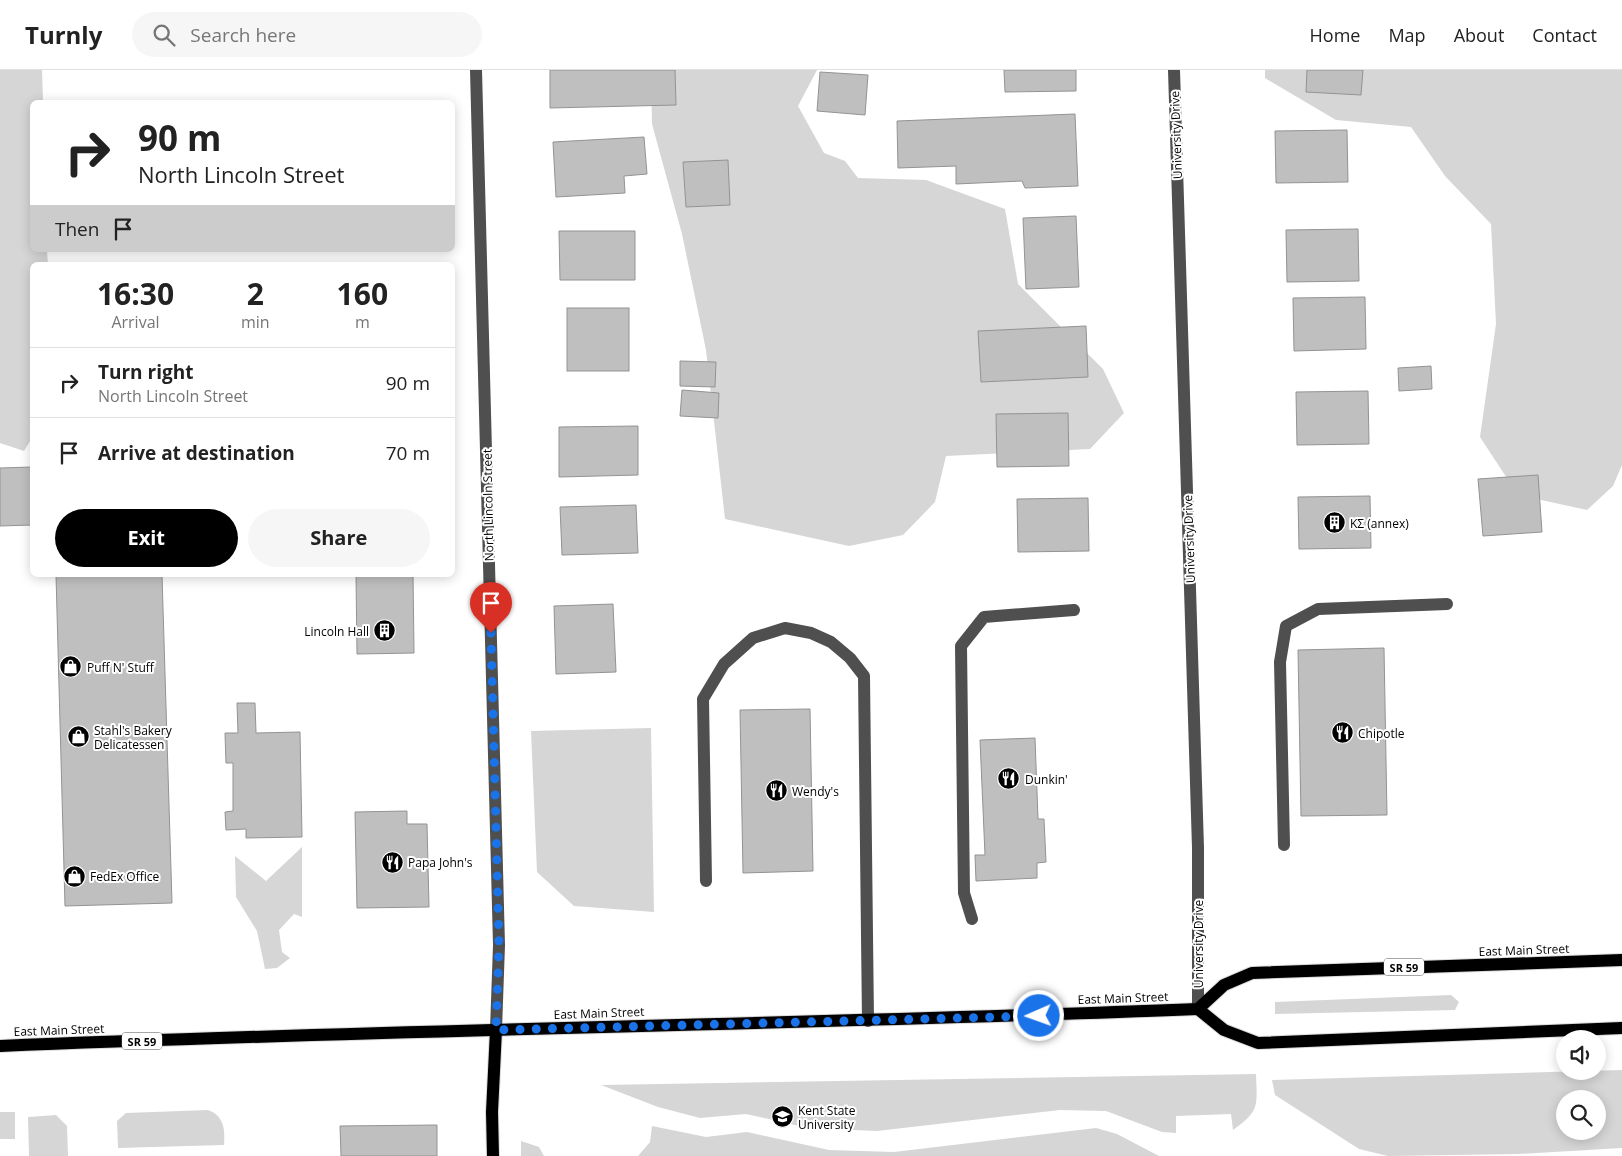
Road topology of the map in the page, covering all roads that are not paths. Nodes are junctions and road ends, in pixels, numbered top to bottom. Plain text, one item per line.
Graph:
1 (476, 70) edge
2 (1174, 70) edge
3 (1446, 604) dead end
4 (1074, 610) dead end
5 (1284, 845) dead end
6 (706, 881) dead end
7 (972, 919) dead end
8 (1622, 960) edge
9 (1198, 1009) junction
10 (868, 1021) junction
11 (1622, 1028) edge
12 (496, 1030) junction
13 (0, 1046) edge
14 (493, 1156) edge

1 - 12 street, North Lincoln Street
2 - 9 street, University Drive
3 - 5 street
4 - 7 street
6 - 10 street
8 - 9 main road, East Main Street / SR 59
9 - 10 main road, East Main Street / SR 59
9 - 11 main road
10 - 12 main road, East Main Street / SR 59
12 - 13 main road, East Main Street / SR 59
12 - 14 main road

